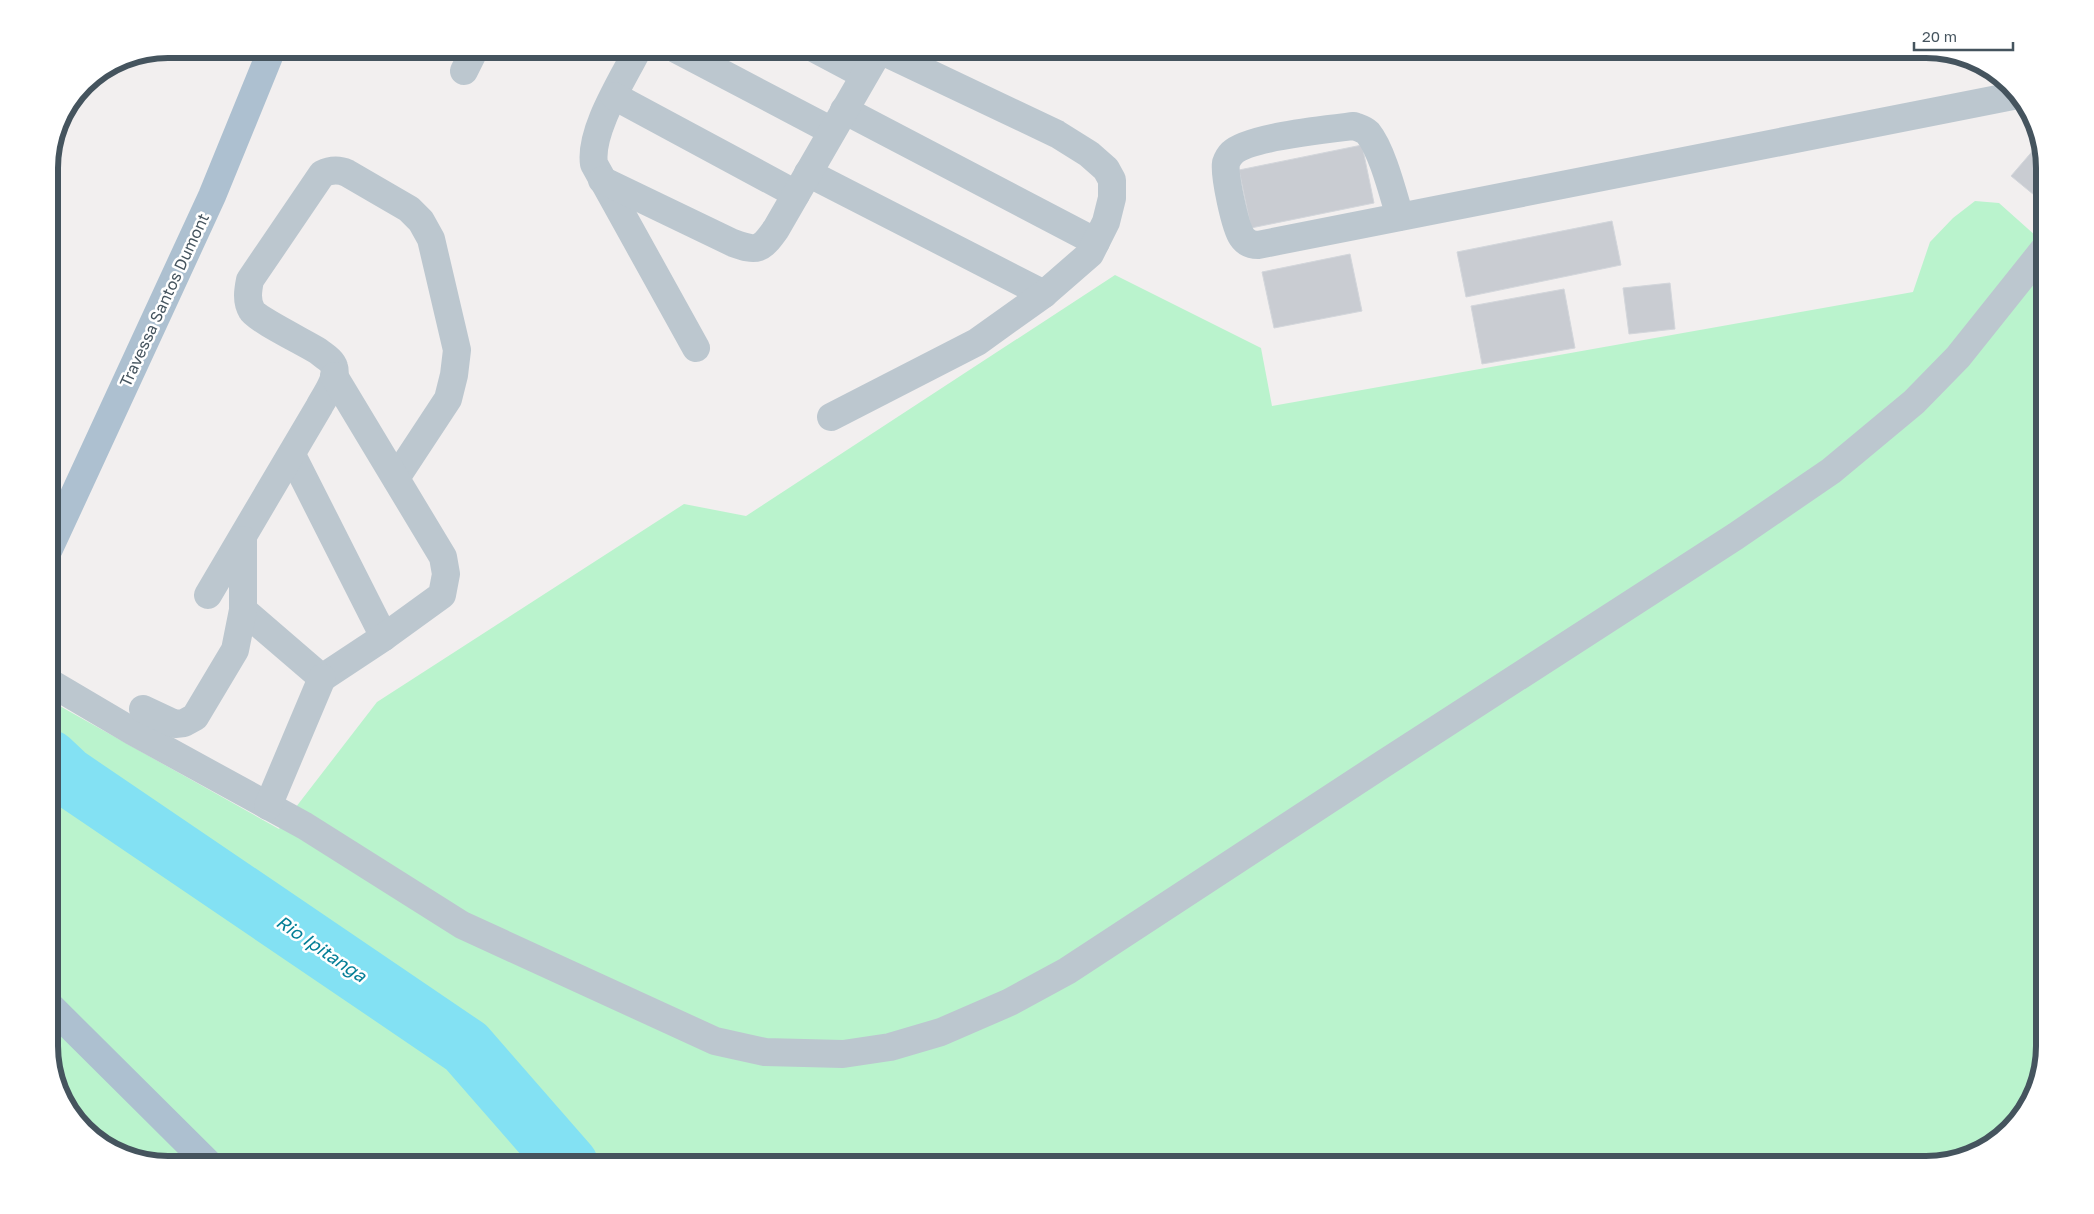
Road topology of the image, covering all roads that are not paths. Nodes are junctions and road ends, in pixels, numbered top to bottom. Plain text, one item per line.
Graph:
1 (268, 58) edge
2 (633, 58) edge
3 (696, 58) edge
4 (832, 58) edge
5 (874, 58) edge
6 (899, 58) edge
7 (864, 75) junction
8 (614, 96) junction
9 (2010, 97) edge
10 (838, 121) junction
11 (602, 180) junction
12 (802, 183) junction
13 (1400, 217) junction
14 (1096, 242) junction
15 (2036, 259) edge
16 (1044, 294) junction
17 (696, 348) dead end
18 (334, 376) junction
19 (831, 417) dead end
20 (292, 455) junction
21 (396, 478) junction
22 (58, 530) edge
23 (243, 538) junction
24 (208, 595) dead end
25 (243, 610) junction
26 (384, 637) junction
27 (322, 678) junction
28 (58, 687) edge
29 (143, 709) dead end
30 (268, 806) junction
31 (58, 1014) edge
32 (201, 1156) edge

1 - 22 main road, Travessa Santos Dumont
2 - 8 lane
3 - 10 lane
4 - 7 lane
5 - 7 lane
6 - 14 lane
7 - 10 lane
8 - 11 lane
8 - 12 lane
9 - 13 lane
10 - 12 lane
10 - 14 lane
11 - 12 lane
11 - 17 lane
12 - 16 lane
13 - 13 lane
14 - 16 lane
15 - 30 lane
16 - 19 lane
18 - 20 lane
18 - 21 lane
18 - 21 lane
20 - 23 lane
20 - 26 lane
21 - 26 lane
23 - 24 lane
23 - 25 lane
25 - 27 lane
25 - 29 lane
26 - 27 lane
27 - 30 lane
28 - 30 lane
31 - 32 main road

